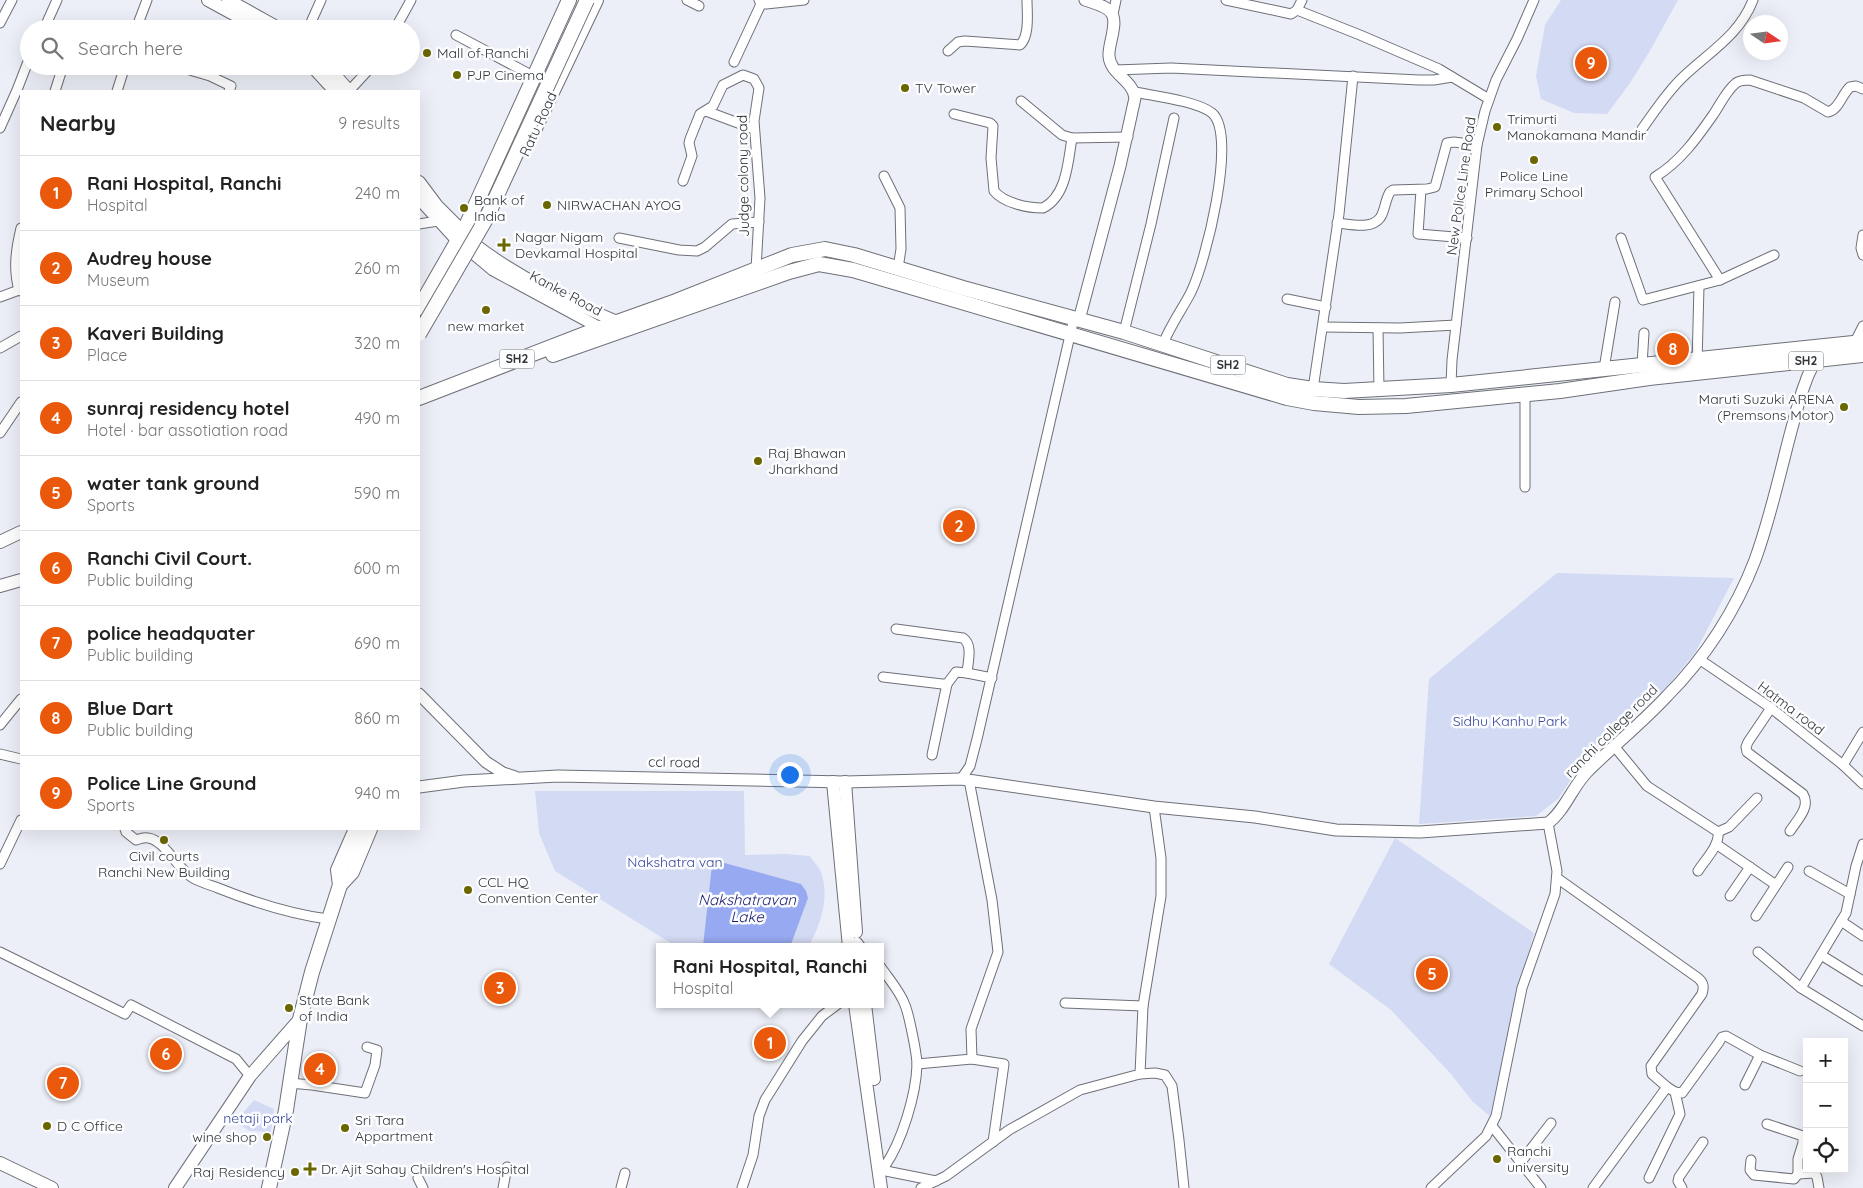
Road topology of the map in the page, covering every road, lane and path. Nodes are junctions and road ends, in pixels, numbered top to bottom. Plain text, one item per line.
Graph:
1 (12, 0) edge
2 (57, 0) edge
3 (147, 0) edge
4 (208, 0) edge
5 (228, 0) edge
6 (321, 0) edge
7 (411, 0) edge
8 (571, 0) edge
9 (588, 0) edge
10 (596, 0) edge
11 (687, 0) edge
12 (804, 0) edge
13 (1027, 0) edge
14 (1085, 0) edge
15 (1116, 0) edge
16 (1226, 0) edge
17 (1302, 0) edge
18 (1534, 0) edge
19 (1753, 0) edge
20 (760, 2) edge
21 (699, 6) dead end
22 (1297, 10) junction
23 (1113, 14) junction
24 (49, 20) edge
25 (139, 20) edge
26 (245, 20) edge
27 (264, 20) edge
28 (312, 20) edge
29 (400, 20) edge
30 (0, 23) edge
31 (456, 35) dead end
32 (948, 51) dead end
33 (734, 62) dead end
34 (1115, 70) junction
35 (23, 75) edge
36 (60, 75) edge
37 (122, 75) edge
38 (207, 75) edge
39 (320, 75) edge
40 (336, 75) edge
41 (364, 75) edge
42 (535, 76) junction
43 (1353, 76) junction
44 (1452, 77) junction
45 (1863, 89) edge
46 (55, 90) edge
47 (117, 90) edge
48 (229, 90) edge
49 (334, 90) edge
50 (348, 90) edge
51 (350, 90) edge
52 (1134, 92) junction
53 (1489, 99) junction
54 (1021, 101) dead end
55 (706, 110) junction
56 (954, 114) dead end
57 (1174, 118) dead end
58 (0, 128) edge
59 (754, 129) junction
60 (1642, 129) dead end
61 (1128, 137) junction
62 (1072, 138) junction
63 (1477, 145) junction
64 (884, 176) dead end
65 (683, 182) dead end
66 (420, 183) edge
67 (1420, 190) junction
68 (420, 199) edge
69 (438, 221) junction
70 (759, 222) junction
71 (1337, 223) junction
72 (420, 224) edge
73 (20, 232) edge
74 (1863, 235) edge
75 (461, 237) junction
76 (619, 238) dead end
77 (1467, 238) junction
78 (1621, 238) dead end
79 (475, 250) junction
80 (1774, 255) dead end
81 (1863, 255) edge
82 (898, 268) junction
83 (756, 269) junction
84 (1720, 280) junction
85 (1700, 286) junction
86 (20, 290) edge
87 (0, 297) edge
88 (1287, 299) dead end
89 (1615, 302) dead end
90 (420, 306) edge
91 (1326, 306) junction
92 (420, 318) edge
93 (1076, 319) junction
94 (1456, 325) junction
95 (1863, 326) edge
96 (1323, 327) junction
97 (609, 328) junction
98 (1378, 328) junction
99 (420, 332) edge
100 (1124, 332) junction
101 (1644, 333) dead end
102 (1071, 334) junction
103 (20, 337) edge
104 (420, 342) edge
105 (1859, 342) edge
106 (1163, 344) junction
107 (0, 348) edge
108 (1816, 353) junction
109 (1863, 355) edge
110 (1642, 365) junction
111 (1697, 366) junction
112 (1604, 369) junction
113 (1451, 385) junction
114 (1314, 389) junction
115 (1379, 390) junction
116 (1525, 394) junction
117 (420, 398) edge
118 (20, 406) edge
119 (420, 406) edge
120 (0, 433) edge
121 (1525, 487) dead end
122 (20, 532) edge
123 (0, 542) edge
124 (20, 580) edge
125 (0, 586) edge
126 (896, 629) dead end
127 (1699, 659) junction
128 (967, 673) junction
129 (883, 677) dead end
130 (992, 678) junction
131 (947, 684) junction
132 (420, 695) edge
133 (20, 700) edge
134 (1771, 708) junction
135 (0, 725) edge
136 (1863, 732) edge
137 (1614, 746) junction
138 (0, 754) edge
139 (932, 756) dead end
140 (20, 759) edge
141 (1843, 766) junction
142 (520, 778) junction
143 (965, 780) junction
144 (839, 782) junction
145 (1863, 784) edge
146 (420, 787) edge
147 (1757, 798) dead end
148 (1154, 807) junction
149 (20, 822) edge
150 (1548, 822) junction
151 (125, 830) edge
152 (356, 830) edge
153 (370, 830) edge
154 (1790, 831) dead end
155 (1718, 832) junction
156 (1716, 844) junction
157 (1863, 844) edge
158 (0, 864) edge
159 (1750, 867) junction
160 (1788, 867) dead end
161 (1698, 871) dead end
162 (1809, 871) dead end
163 (1557, 878) junction
164 (340, 885) junction
165 (1776, 885) junction
166 (1850, 894) junction
167 (1730, 896) dead end
168 (1756, 916) dead end
169 (328, 919) junction
170 (1841, 921) junction
171 (1863, 936) edge
172 (856, 943) edge
173 (0, 952) edge
174 (1758, 952) dead end
175 (1821, 955) junction
176 (884, 972) edge
177 (1863, 981) edge
178 (1801, 988) junction
179 (1065, 1003) dead end
180 (1143, 1006) junction
181 (833, 1008) edge
182 (856, 1008) edge
183 (866, 1008) edge
184 (300, 1019) junction
185 (1863, 1026) edge
186 (367, 1047) dead end
187 (1760, 1055) junction
188 (972, 1059) junction
189 (917, 1064) junction
190 (1800, 1071) dead end
191 (1140, 1074) junction
192 (250, 1076) junction
193 (290, 1084) junction
194 (1746, 1085) dead end
195 (1671, 1089) junction
196 (1551, 1123) dead end
197 (1768, 1124) dead end
198 (1492, 1126) junction
199 (993, 1142) junction
200 (1703, 1142) dead end
201 (1751, 1160) dead end
202 (1521, 1162) junction
203 (0, 1163) edge
204 (507, 1167) dead end
205 (886, 1168) junction
206 (0, 1171) edge
207 (625, 1173) dead end
208 (1798, 1174) junction
209 (418, 1178) dead end
210 (1649, 1178) dead end
211 (936, 1181) junction
212 (33, 1188) edge
213 (52, 1188) edge
214 (175, 1188) edge
215 (269, 1188) edge
216 (423, 1188) edge
217 (503, 1188) edge
218 (621, 1188) edge
219 (742, 1188) edge
220 (881, 1188) edge
221 (888, 1188) edge
222 (921, 1188) edge
223 (1184, 1188) edge
224 (1431, 1188) edge
225 (1541, 1188) edge
226 (1593, 1188) edge
227 (1682, 1188) edge
228 (1819, 1188) edge

1 - 30 street
2 - 24 street
3 - 25 street
4 - 26 main road
5 - 27 main road
6 - 28 street
7 - 29 street
8 - 42 main road, Ratu Road
8 - 92 main road
9 - 99 main road, bridge
10 - 79 main road, Ratu Road
11 - 21 street
12 - 20 street
13 - 32 street
14 - 23 street
15 - 23 street
16 - 22 street
17 - 22 street
18 - 53 street, New Police Line Road
19 - 60 street
20 - 33 street
22 - 44 street
23 - 34 street
31 - 42 street
34 - 43 street
34 - 52 street
35 - 58 street
36 - 46 street
37 - 47 street
38 - 48 street
39 - 49 main road
40 - 50 main road
41 - 51 street
42 - 75 main road, Ratu Road
43 - 44 street
43 - 71 street
44 - 53 street
45 - 84 street
52 - 61 street
52 - 106 street
53 - 63 street, New Police Line Road
54 - 62 street
55 - 59 street
55 - 59 street, Judge colony road
55 - 65 street, Judge colony road
56 - 62 street
57 - 100 street
59 - 70 street, Judge colony road
61 - 62 street
61 - 93 street
63 - 67 street
63 - 77 street, New Police Line Road
64 - 82 street
66 - 75 main road
67 - 71 street
67 - 77 street
68 - 69 main road
69 - 72 street
69 - 75 main road
70 - 76 street
70 - 83 street, Judge colony road
71 - 91 street
73 - 86 street
74 - 81 street
75 - 79 main road
75 - 90 main road, Ratu Road
77 - 94 street, New Police Line Road
78 - 85 street
79 - 97 street, Kanke Road
79 - 97 street, Kanke Road
79 - 104 main road, Ratu Road
80 - 84 street
82 - 83 main road, SH2
82 - 93 main road, SH2
83 - 97 main road, SH2
84 - 85 street
85 - 111 street
86 - 87 street
88 - 91 street
89 - 112 street
91 - 96 street
93 - 100 main road, SH2
93 - 102 street
94 - 98 street
94 - 113 street, New Police Line Road
95 - 105 street
96 - 98 street
96 - 114 street
97 - 102 main road, SH2
97 - 117 main road, SH2
97 - 119 main road, SH2
98 - 115 street
100 - 106 main road, SH2
101 - 110 street
102 - 116 main road, SH2
102 - 130 street
103 - 107 street
105 - 108 main road, SH2
106 - 114 main road, SH2
108 - 109 main road, SH2
108 - 111 main road, SH2
108 - 127 street, ranchi college road
110 - 111 main road, SH2
110 - 112 main road, SH2
111 - 116 main road, SH2
112 - 113 main road, SH2
113 - 115 main road, SH2
114 - 115 main road, SH2
116 - 121 street
118 - 120 street
122 - 123 main road
124 - 125 main road
126 - 128 street
127 - 134 street, Hatma road
127 - 137 street, ranchi college road
128 - 130 street
128 - 131 street
129 - 131 street
130 - 143 street
131 - 139 street
132 - 142 street, ccl road
133 - 135 street
134 - 141 street, Hatma road
134 - 154 street
136 - 141 street
137 - 150 street, ranchi college road
137 - 155 street
138 - 140 street
141 - 145 street, Hatma road
142 - 144 street, ccl road
142 - 146 street
143 - 144 street, ccl road
143 - 148 street, ccl road
143 - 188 street
144 - 172 main road
147 - 155 street
148 - 150 street, ccl road
148 - 180 street
149 - 158 street
150 - 163 street
151 - 169 street
152 - 164 main road
153 - 164 main road
155 - 156 street
156 - 159 street
156 - 161 street
157 - 166 street
159 - 165 street
159 - 167 street
160 - 165 street
162 - 166 street
163 - 195 street
163 - 198 street
164 - 169 main road
165 - 168 street
166 - 170 street
169 - 184 main road
170 - 171 street
170 - 175 street
173 - 192 street
174 - 178 street
175 - 177 street
175 - 178 street
176 - 189 street
178 - 185 street
179 - 180 street
180 - 191 street
181 - 219 street
182 - 220 main road
183 - 205 main road
184 - 192 main road
184 - 193 main road
186 - 193 street
187 - 190 street
187 - 194 street
187 - 195 street
188 - 189 street
188 - 199 street
189 - 205 street
191 - 199 street
191 - 223 street
192 - 214 main road
193 - 215 main road
195 - 210 street
195 - 226 street
196 - 202 street
197 - 208 street
198 - 202 street
198 - 224 street
199 - 211 street
200 - 227 street
201 - 208 street
202 - 225 street
203 - 213 main road
204 - 217 street
205 - 211 street
205 - 221 main road
206 - 212 main road
207 - 218 street
208 - 228 street
209 - 216 street
211 - 222 street

